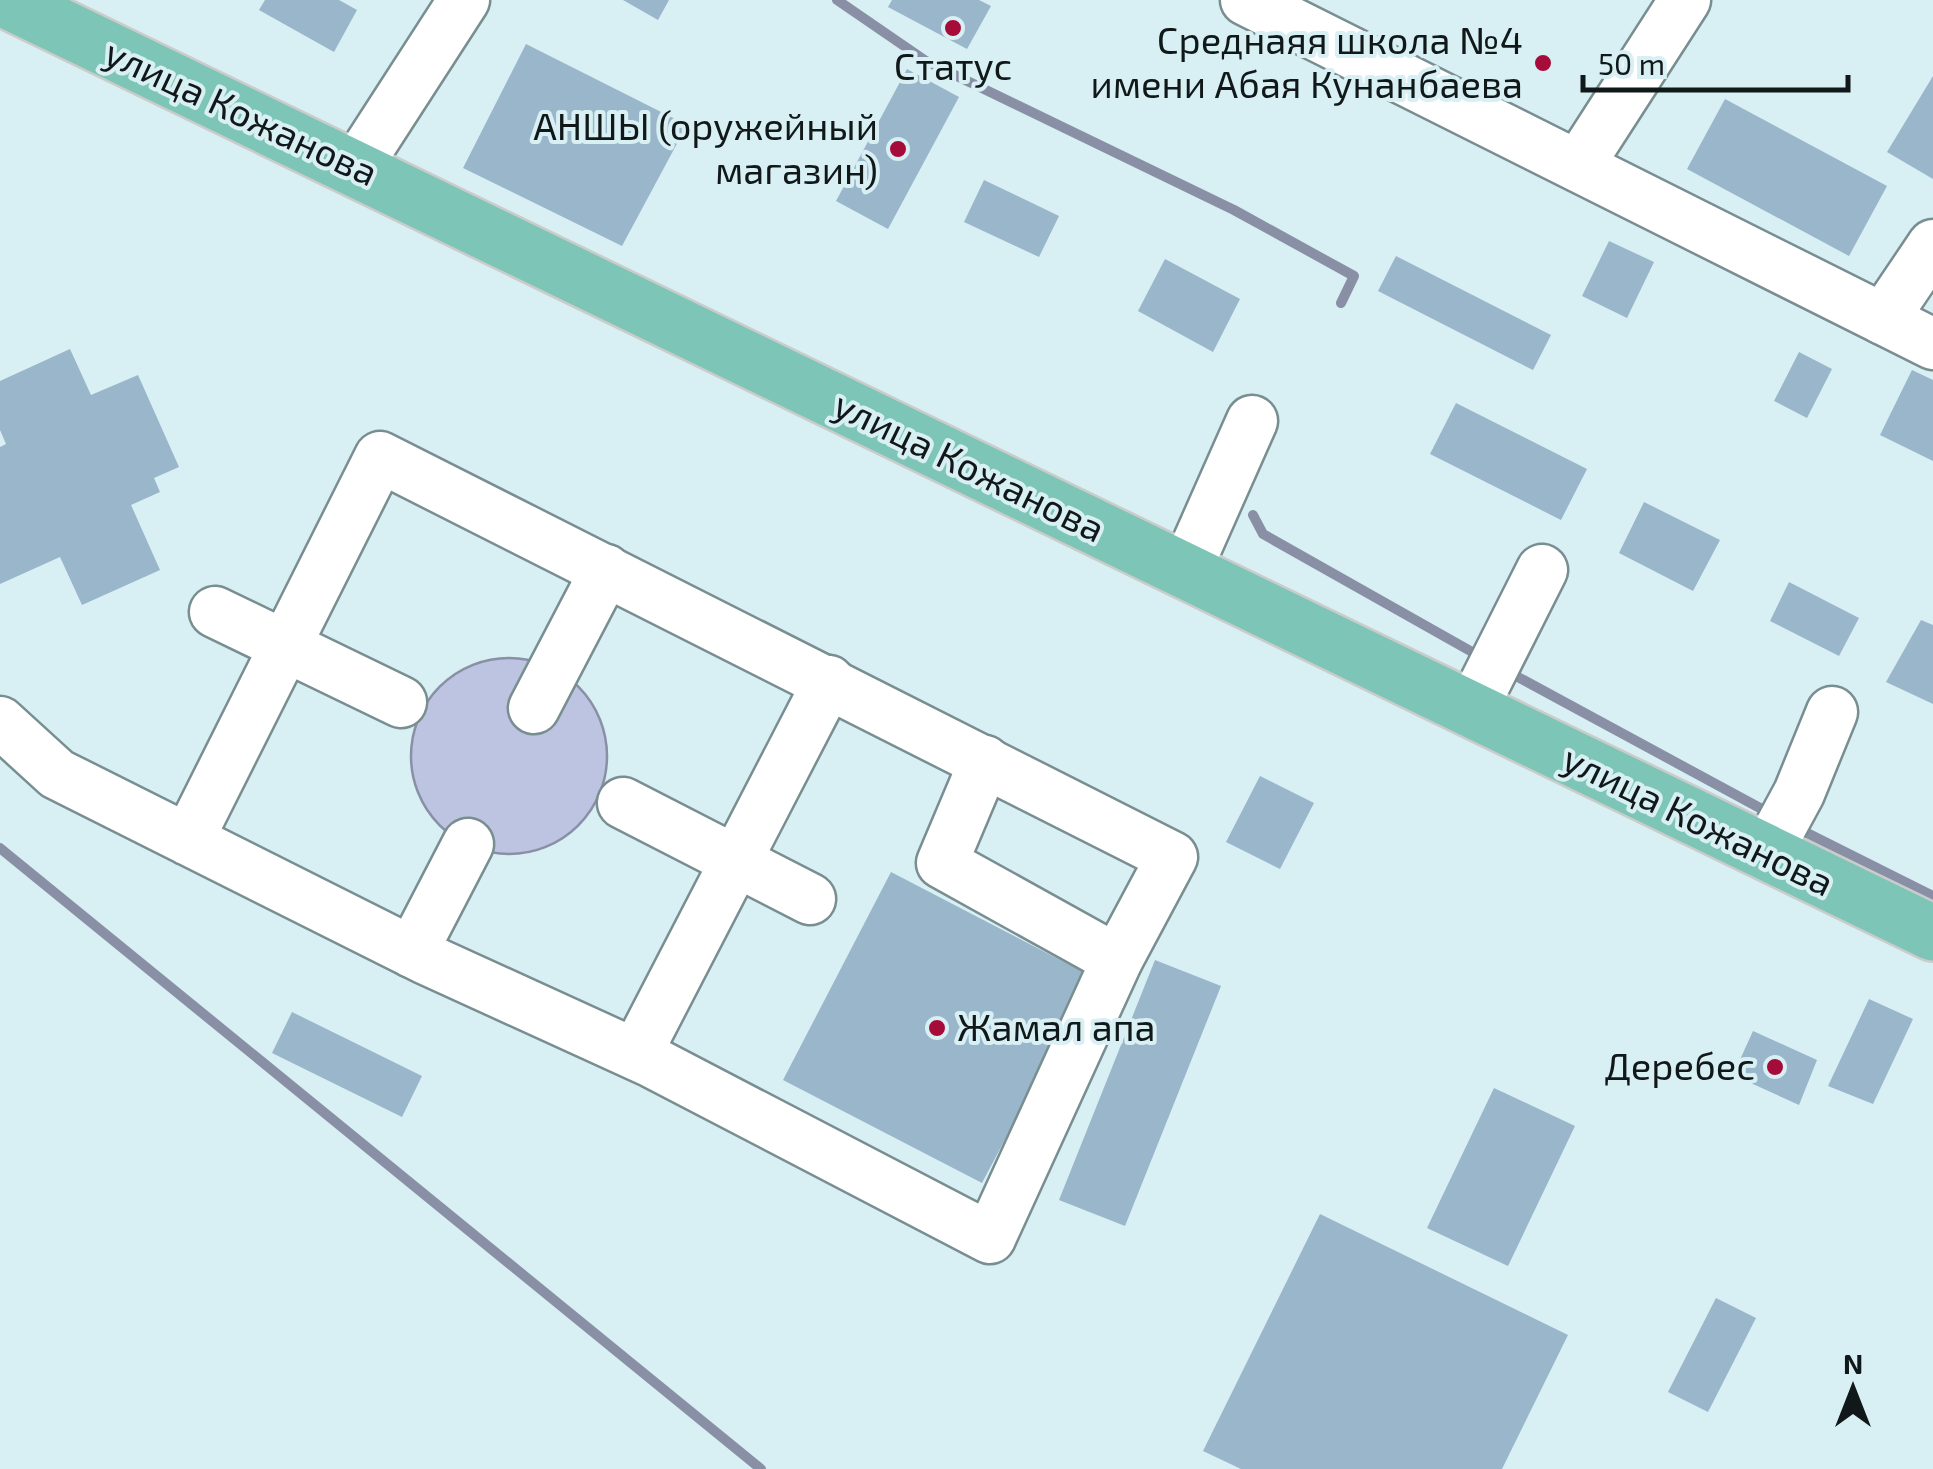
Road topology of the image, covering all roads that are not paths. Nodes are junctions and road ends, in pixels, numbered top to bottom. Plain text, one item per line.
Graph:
1 (6, 0) edge
2 (464, 0) edge
3 (1246, 0) edge
4 (1685, 0) edge
5 (1578, 166) junction
6 (356, 167) junction
7 (1933, 245) edge
8 (1884, 319) junction
9 (1933, 344) edge
10 (1252, 421) dead end
11 (606, 570) junction
12 (1542, 570) dead end
13 (1184, 572) junction
14 (214, 612) dead end
15 (285, 646) junction
16 (829, 681) junction
17 (401, 702) dead end
18 (534, 708) dead end
19 (1471, 712) junction
20 (1832, 712) dead end
21 (0, 722) edge
22 (984, 761) junction
23 (624, 803) dead end
24 (188, 840) junction
25 (468, 844) dead end
26 (1766, 854) junction
27 (735, 861) junction
28 (810, 899) dead end
29 (1933, 933) edge
30 (412, 952) junction
31 (1116, 960) junction
32 (636, 1054) junction

1 - 6 main road, улица Кожанова
2 - 6 street
3 - 5 street
4 - 5 street
5 - 8 street
6 - 13 main road, улица Кожанова
7 - 8 street
8 - 9 street
10 - 13 street
11 - 15 street
11 - 16 street
11 - 18 street
12 - 19 street
13 - 19 main road, улица Кожанова
14 - 15 street
15 - 17 street
15 - 24 street
16 - 22 street
16 - 27 street
19 - 26 main road, улица Кожанова
20 - 26 street
21 - 24 street
22 - 31 street
22 - 31 street
23 - 27 street
24 - 30 street
25 - 30 street
26 - 29 main road, улица Кожанова
27 - 28 street
27 - 32 street
30 - 32 street
31 - 32 street

